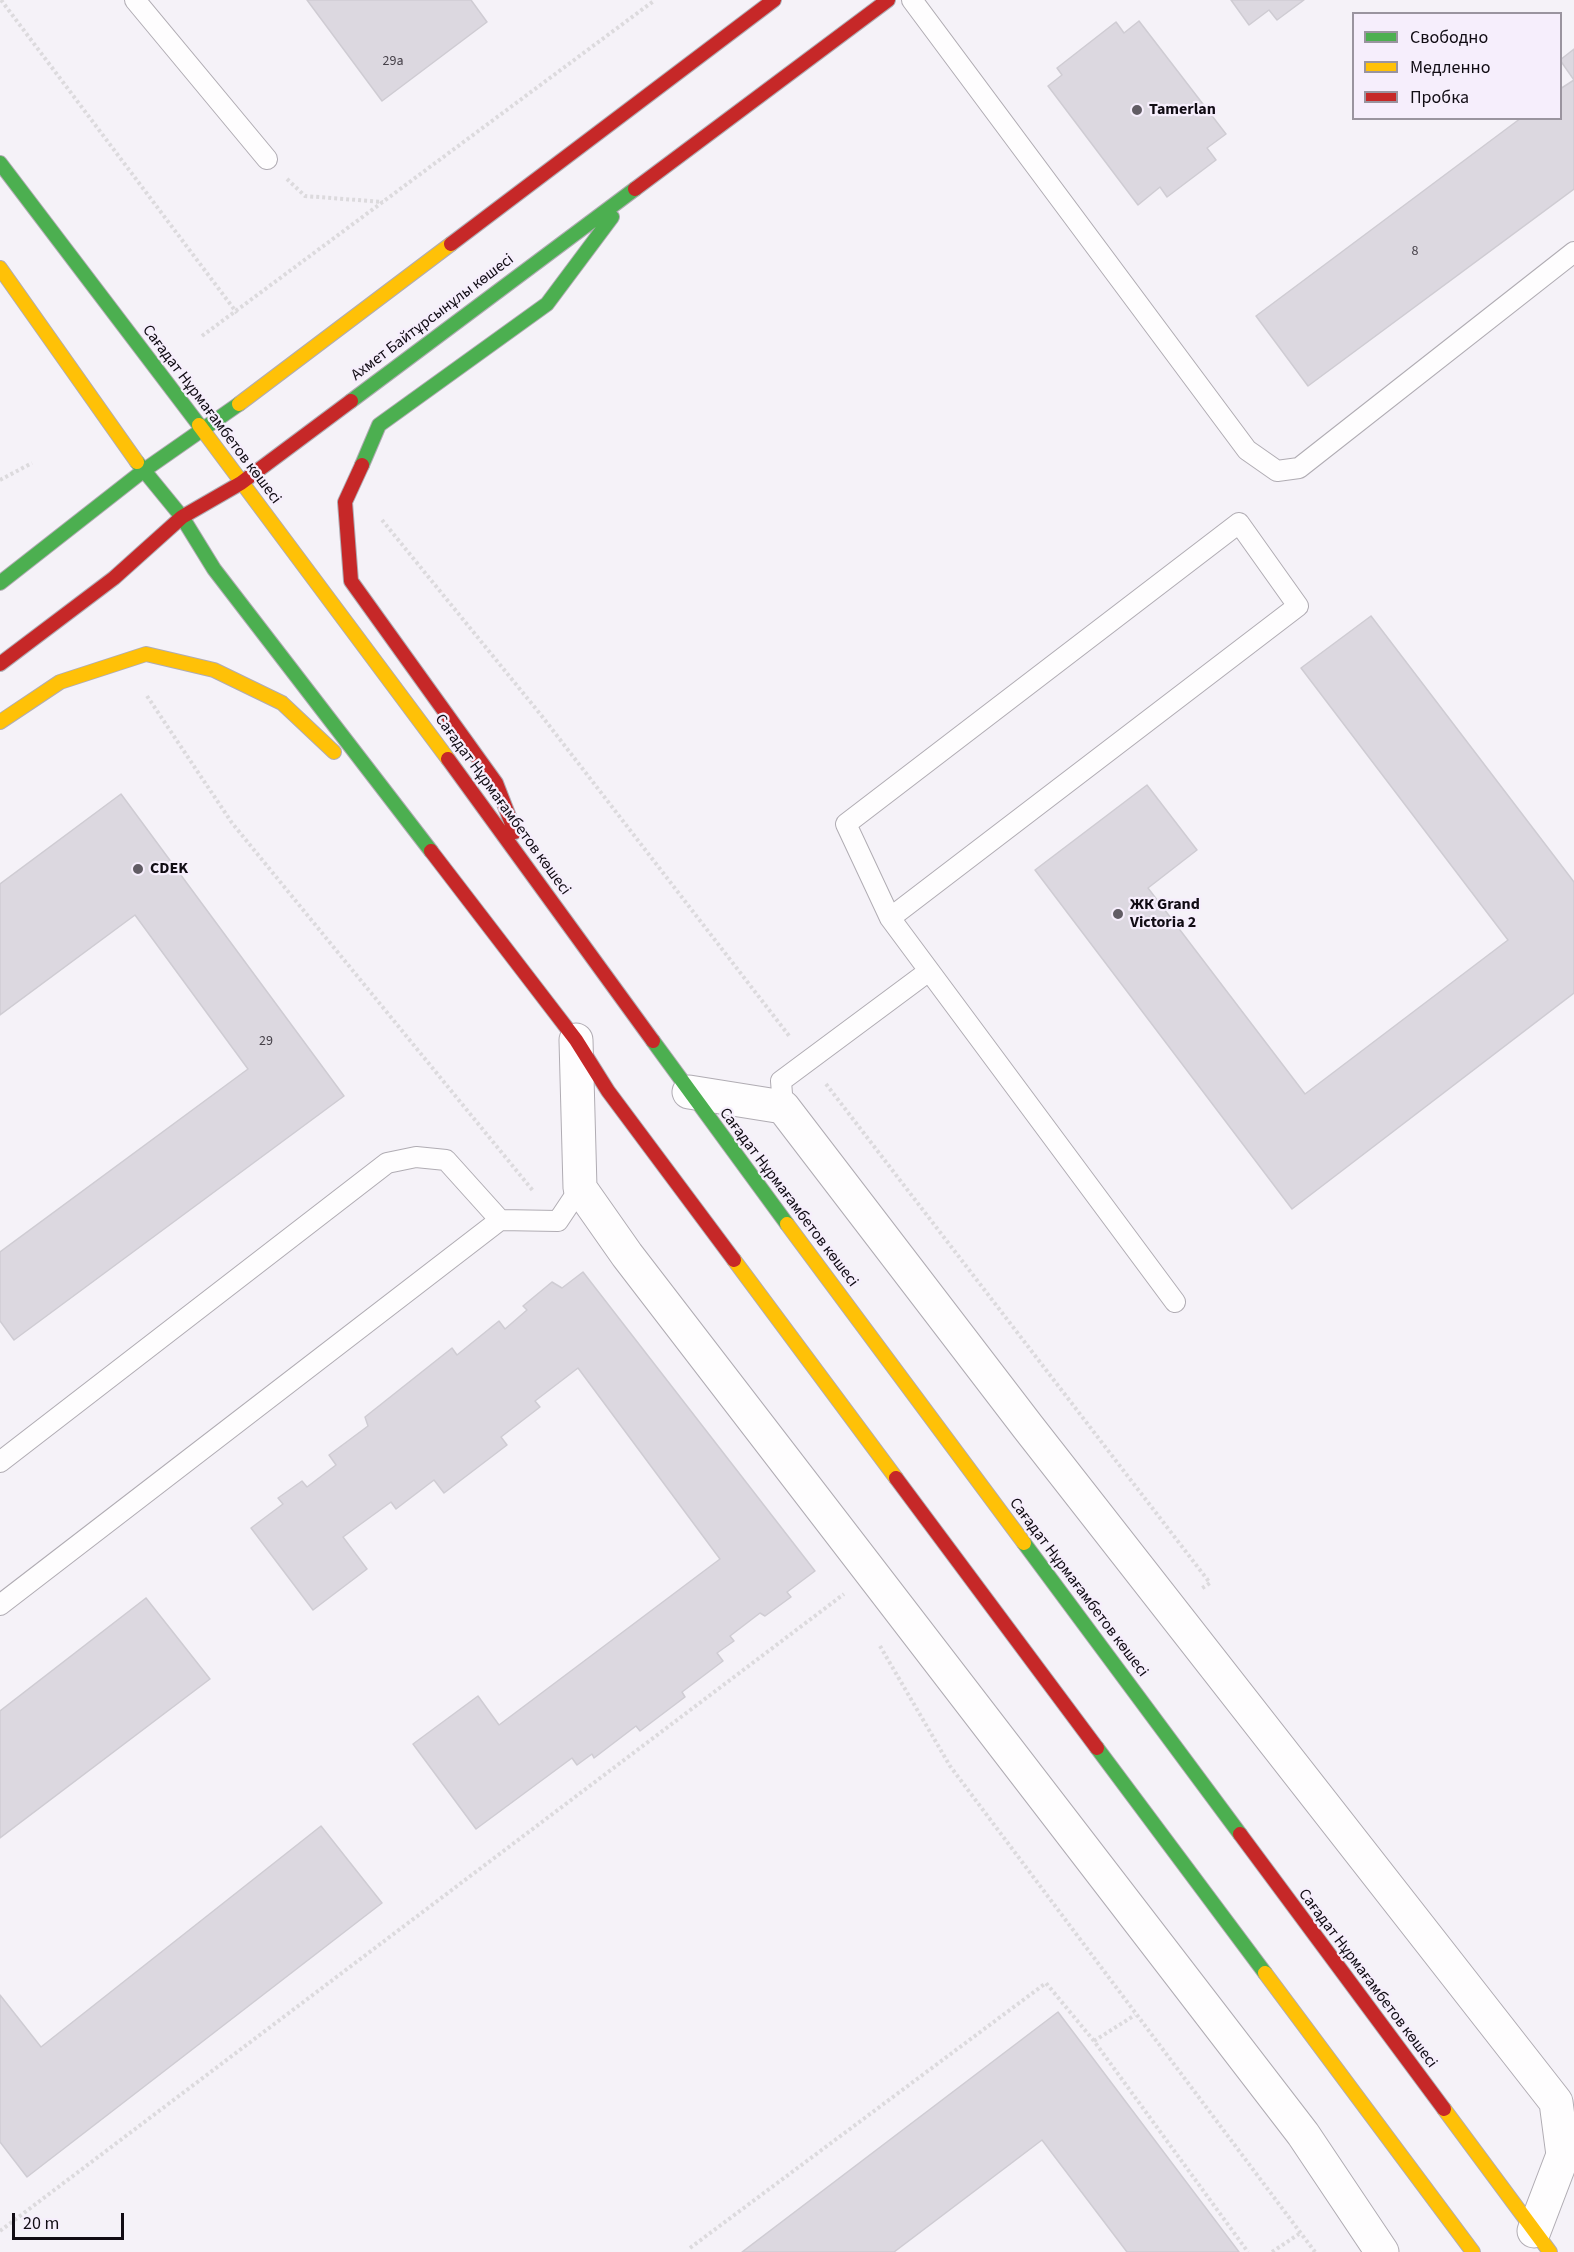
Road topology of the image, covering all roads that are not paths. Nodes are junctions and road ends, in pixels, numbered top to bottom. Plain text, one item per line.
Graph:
1 (135, 0) edge
2 (774, 0) edge
3 (888, 0) edge
4 (912, 0) edge
5 (267, 159) road end
6 (0, 163) edge
7 (635, 187) junction
8 (1574, 252) edge
9 (0, 268) edge
10 (0, 296) edge
11 (34, 315) junction
12 (202, 432) junction
13 (143, 471) junction
14 (241, 483) junction
15 (182, 517) junction
16 (0, 584) edge
17 (0, 664) edge
18 (0, 722) edge
19 (410, 825) junction
20 (528, 867) junction
21 (890, 918) junction
22 (929, 971) junction
23 (576, 1040) junction
24 (689, 1092) junction
25 (783, 1107) junction
26 (580, 1188) junction
27 (500, 1220) junction
28 (1175, 1302) dead end
29 (0, 1462) edge
30 (0, 1605) edge
31 (1542, 2241) edge
32 (1382, 2252) edge
33 (1473, 2252) edge

1 - 5 lane
2 - 12 street
3 - 7 street, Ахмет Байтұрсынұлы көшесі
4 - 8 lane
6 - 12 street, Сағадат Нұрмағамбетов көшесі
7 - 14 street, Ахмет Байтұрсынұлы көшесі
7 - 20 street
9 - 11 street
10 - 11 street
11 - 13 street
12 - 13 street
12 - 14 street, Сағадат Нұрмағамбетов көшесі
13 - 15 street
13 - 16 street
14 - 15 street, Ахмет Байтұрсынұлы көшесі
14 - 20 street, Сағадат Нұрмағамбетов көшесі
15 - 17 street, Ахмет Байтұрсынұлы көшесі
15 - 19 street
18 - 19 street
19 - 23 street
20 - 24 street, Сағадат Нұрмағамбетов көшесі
21 - 21 lane
21 - 22 lane
22 - 25 lane
22 - 28 lane
23 - 26 street
23 - 33 street
24 - 25 street
24 - 31 street, Сағадат Нұрмағамбетов көшесі
25 - 31 street
26 - 27 lane
26 - 32 street
27 - 29 lane
27 - 30 lane

